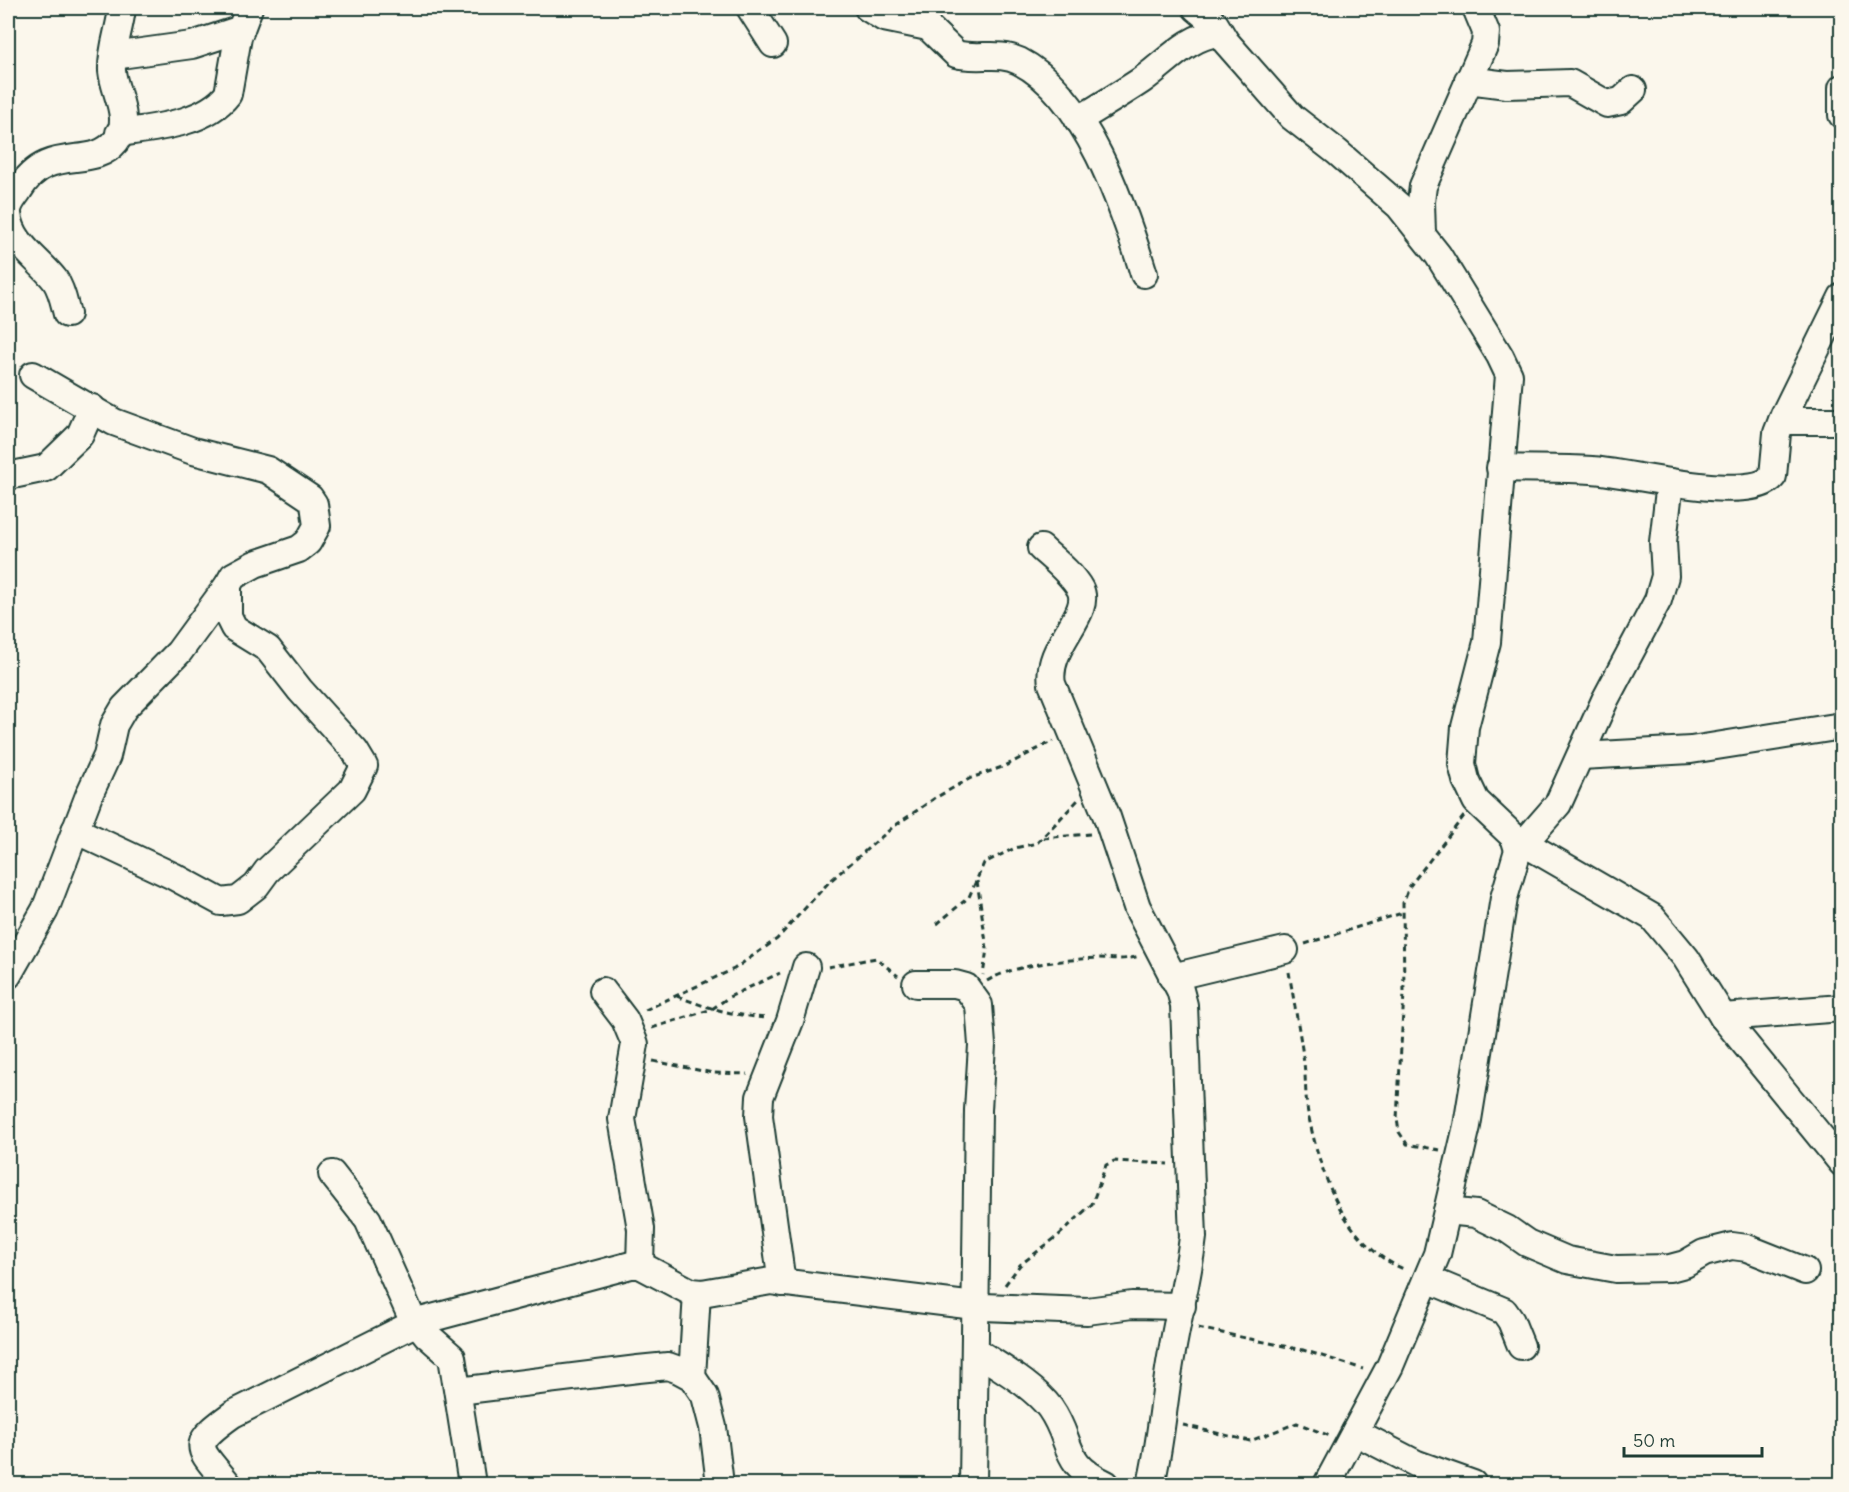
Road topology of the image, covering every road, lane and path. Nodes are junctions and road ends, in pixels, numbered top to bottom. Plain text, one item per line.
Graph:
1 (122, 8) edge
2 (750, 8) edge
3 (868, 8) edge
4 (1196, 8) edge
5 (1476, 8) edge
6 (245, 18) edge
7 (1220, 33) junction
8 (773, 44) dead end
9 (112, 56) junction
10 (1468, 80) junction
11 (1842, 88) edge
12 (1633, 90) dead end
13 (1842, 116) edge
14 (1078, 120) junction
15 (119, 133) junction
16 (1422, 234) junction
17 (1144, 274) dead end
18 (1842, 297) edge
19 (67, 314) dead end
20 (33, 375) dead end
21 (92, 408) junction
22 (1782, 421) junction
23 (1842, 421) edge
24 (1500, 468) junction
25 (8, 476) edge
26 (1670, 482) junction
27 (1041, 548) dead end
28 (228, 585) junction
29 (1070, 726) junction
30 (1842, 726) edge
31 (1581, 756) junction
32 (1093, 783) junction
33 (1485, 809) junction
34 (1547, 818) junction
35 (75, 831) junction
36 (1043, 838) junction
37 (1115, 840) junction
38 (1521, 847) junction
39 (977, 876) junction
40 (1402, 913) junction
41 (937, 924) dead end
42 (1157, 949) junction
43 (1285, 950) junction
44 (806, 967) dead end
45 (8, 975) edge
46 (1172, 976) junction
47 (916, 984) dead end
48 (603, 991) dead end
49 (677, 996) junction
50 (1842, 1008) edge
51 (1723, 1017) junction
52 (625, 1020) junction
53 (790, 1021) junction
54 (634, 1057) junction
55 (768, 1076) junction
56 (1461, 1151) junction
57 (1842, 1163) edge
58 (1191, 1167) junction
59 (332, 1174) dead end
60 (1447, 1211) junction
61 (640, 1265) junction
62 (1805, 1271) dead end
63 (1427, 1279) junction
64 (782, 1282) junction
65 (697, 1293) junction
66 (980, 1307) junction
67 (1180, 1314) junction
68 (417, 1322) junction
69 (1521, 1346) dead end
70 (976, 1351) junction
71 (1385, 1375) junction
72 (693, 1377) junction
73 (458, 1391) junction
74 (1164, 1420) junction
75 (1352, 1438) junction
76 (1333, 1479) edge
77 (228, 1485) edge
78 (472, 1485) edge
79 (720, 1485) edge
80 (973, 1485) edge
81 (1106, 1485) edge
82 (1151, 1485) edge
83 (1473, 1485) edge

1 - 9 street
2 - 8 street
3 - 14 street
4 - 7 street
5 - 10 street
6 - 9 street
6 - 15 street
7 - 14 street
7 - 16 street
9 - 15 street
10 - 12 street
10 - 16 street
11 - 13 street
14 - 17 street
15 - 19 street
16 - 24 street
18 - 22 street
20 - 21 street
21 - 25 street
21 - 28 street
22 - 23 street
22 - 26 street
24 - 26 street
24 - 33 street
26 - 31 street
27 - 29 street
28 - 35 street
28 - 35 street
29 - 32 street
29 - 49 path
30 - 31 street
31 - 34 street
32 - 36 path
32 - 37 street
33 - 34 street
33 - 38 street
33 - 40 path
34 - 38 street
35 - 45 street
36 - 37 path
36 - 39 path
37 - 42 street
38 - 51 street
38 - 56 street
39 - 41 path
39 - 42 path
40 - 43 path
40 - 56 path
42 - 46 street
43 - 46 street
43 - 63 path
44 - 53 street
46 - 58 street
47 - 66 street
48 - 52 street
49 - 52 path
49 - 53 path
50 - 51 street
51 - 57 street
52 - 54 street
53 - 55 street
54 - 55 path
54 - 61 street
55 - 64 street
56 - 60 street
58 - 66 path
58 - 67 street
59 - 68 street
60 - 62 street
60 - 63 street
61 - 65 street
61 - 68 street
63 - 69 street
63 - 71 street
64 - 65 street
64 - 66 street
65 - 72 street
66 - 67 street
66 - 70 street
67 - 71 path
67 - 74 street
68 - 73 street
68 - 77 street
70 - 80 street
70 - 81 street
71 - 75 street
72 - 73 street
72 - 79 street
73 - 78 street
74 - 75 path
74 - 82 street
75 - 76 street
75 - 83 street

